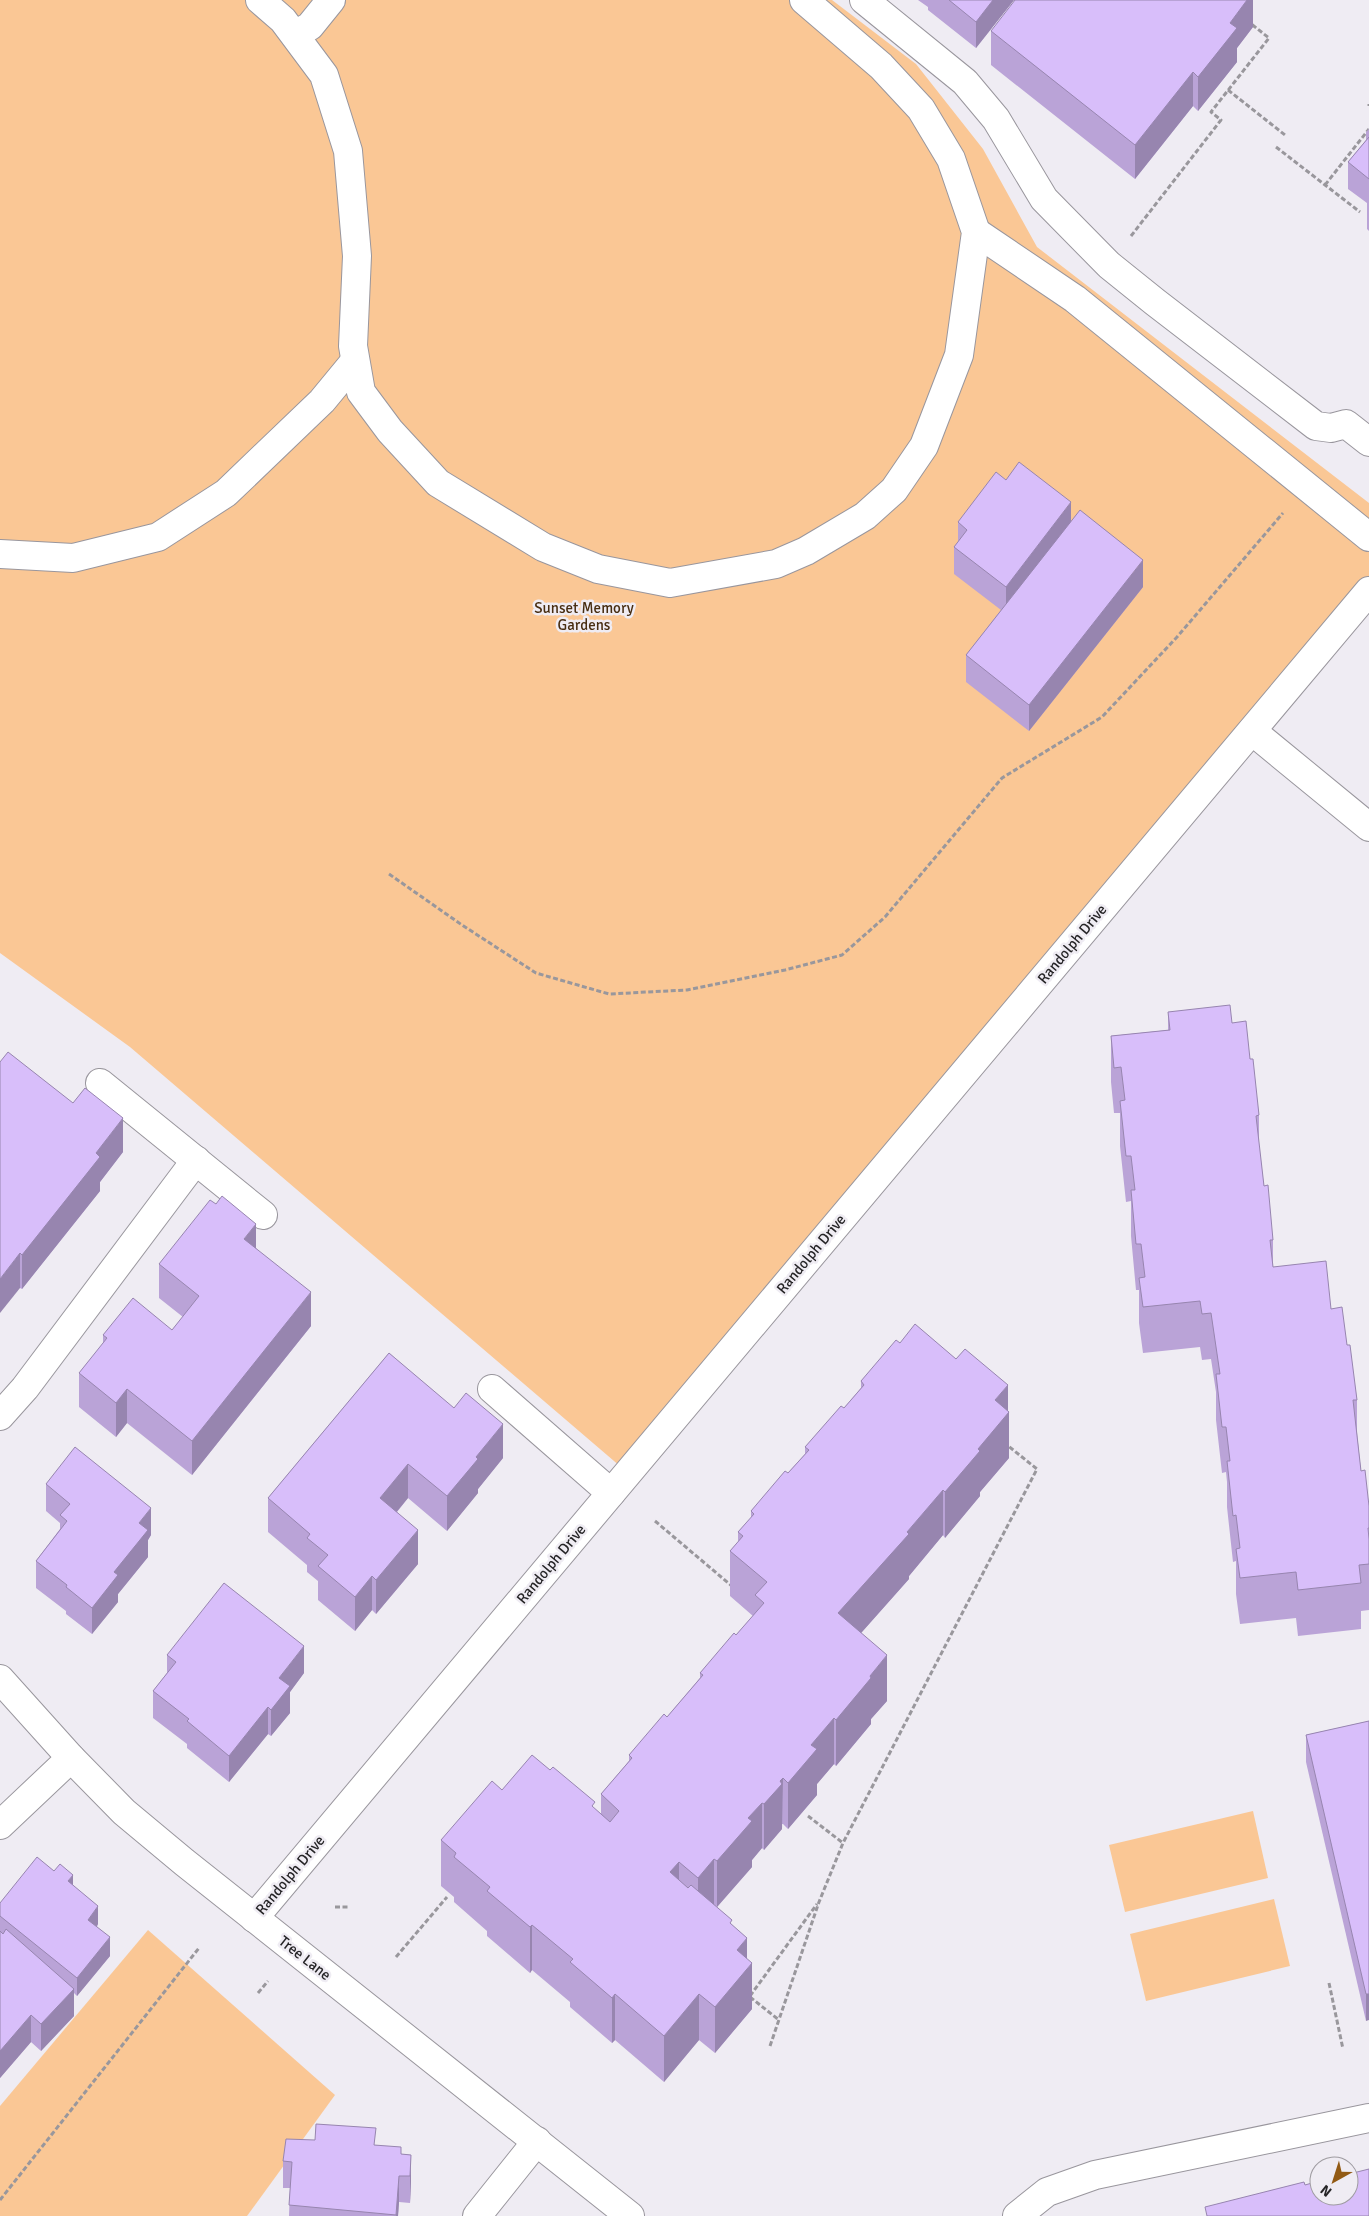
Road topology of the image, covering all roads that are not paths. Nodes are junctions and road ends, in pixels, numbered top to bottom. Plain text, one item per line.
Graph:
1 (260, 0) edge
2 (331, 0) edge
3 (804, 0) edge
4 (864, 0) edge
5 (295, 35) junction
6 (976, 232) junction
7 (355, 361) junction
8 (1369, 442) edge
9 (1369, 537) edge
10 (0, 554) edge
11 (1369, 591) edge
12 (1252, 731) junction
13 (1369, 827) edge
14 (100, 1083) dead end
15 (196, 1160) junction
16 (263, 1215) dead end
17 (492, 1389) dead end
18 (0, 1416) edge
19 (611, 1493) junction
20 (0, 1679) edge
21 (71, 1758) junction
22 (0, 1825) edge
23 (254, 1918) junction
24 (1369, 2118) edge
25 (537, 2141) junction
26 (477, 2216) edge
27 (630, 2216) edge
28 (1017, 2216) edge

1 - 5 street
2 - 5 street
3 - 6 street
4 - 8 street
5 - 7 street
6 - 7 street
6 - 9 street
7 - 10 street
11 - 12 street, Randolph Drive
12 - 13 street
12 - 19 street, Randolph Drive
14 - 15 street
15 - 16 street
15 - 18 street
17 - 19 street
19 - 23 street, Randolph Drive
20 - 21 street, Tree Lane
21 - 22 street
21 - 23 street, Tree Lane
23 - 25 street, Tree Lane
24 - 28 street
25 - 26 street
25 - 27 street, Tree Lane

